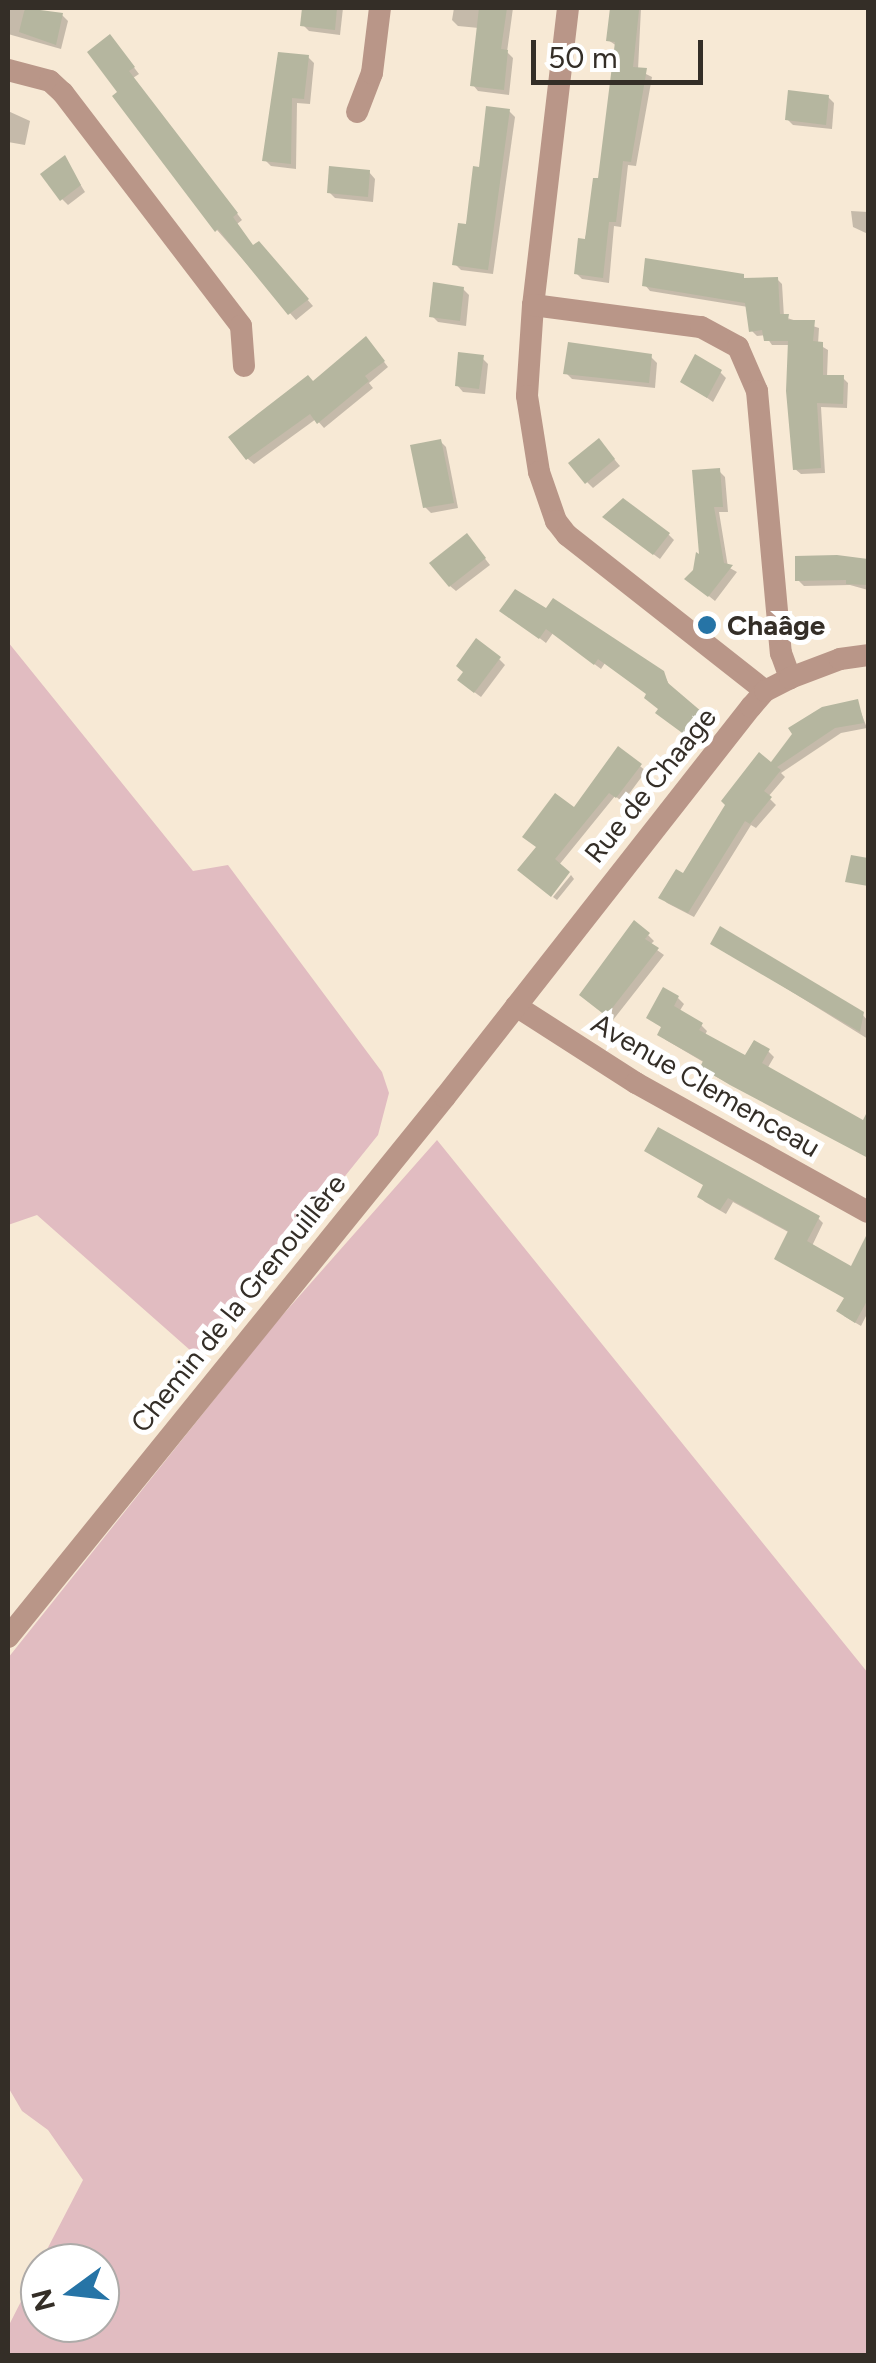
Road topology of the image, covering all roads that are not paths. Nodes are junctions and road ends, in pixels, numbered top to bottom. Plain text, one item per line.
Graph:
1 (380, 8) edge
2 (568, 8) edge
3 (8, 70) edge
4 (357, 112) dead end
5 (533, 305) junction
6 (244, 366) dead end
7 (868, 655) edge
8 (790, 678) junction
9 (766, 691) junction
10 (516, 1006) junction
11 (868, 1212) edge
12 (8, 1637) edge

1 - 4 street
2 - 5 street
3 - 6 street
5 - 8 street
5 - 9 street
7 - 8 street, Rue de Chaage
8 - 9 street, Rue de Chaage
9 - 10 street, Rue de Chaage
10 - 11 street, Avenue Clemenceau
10 - 12 street, Chemin de la Grenouillère

